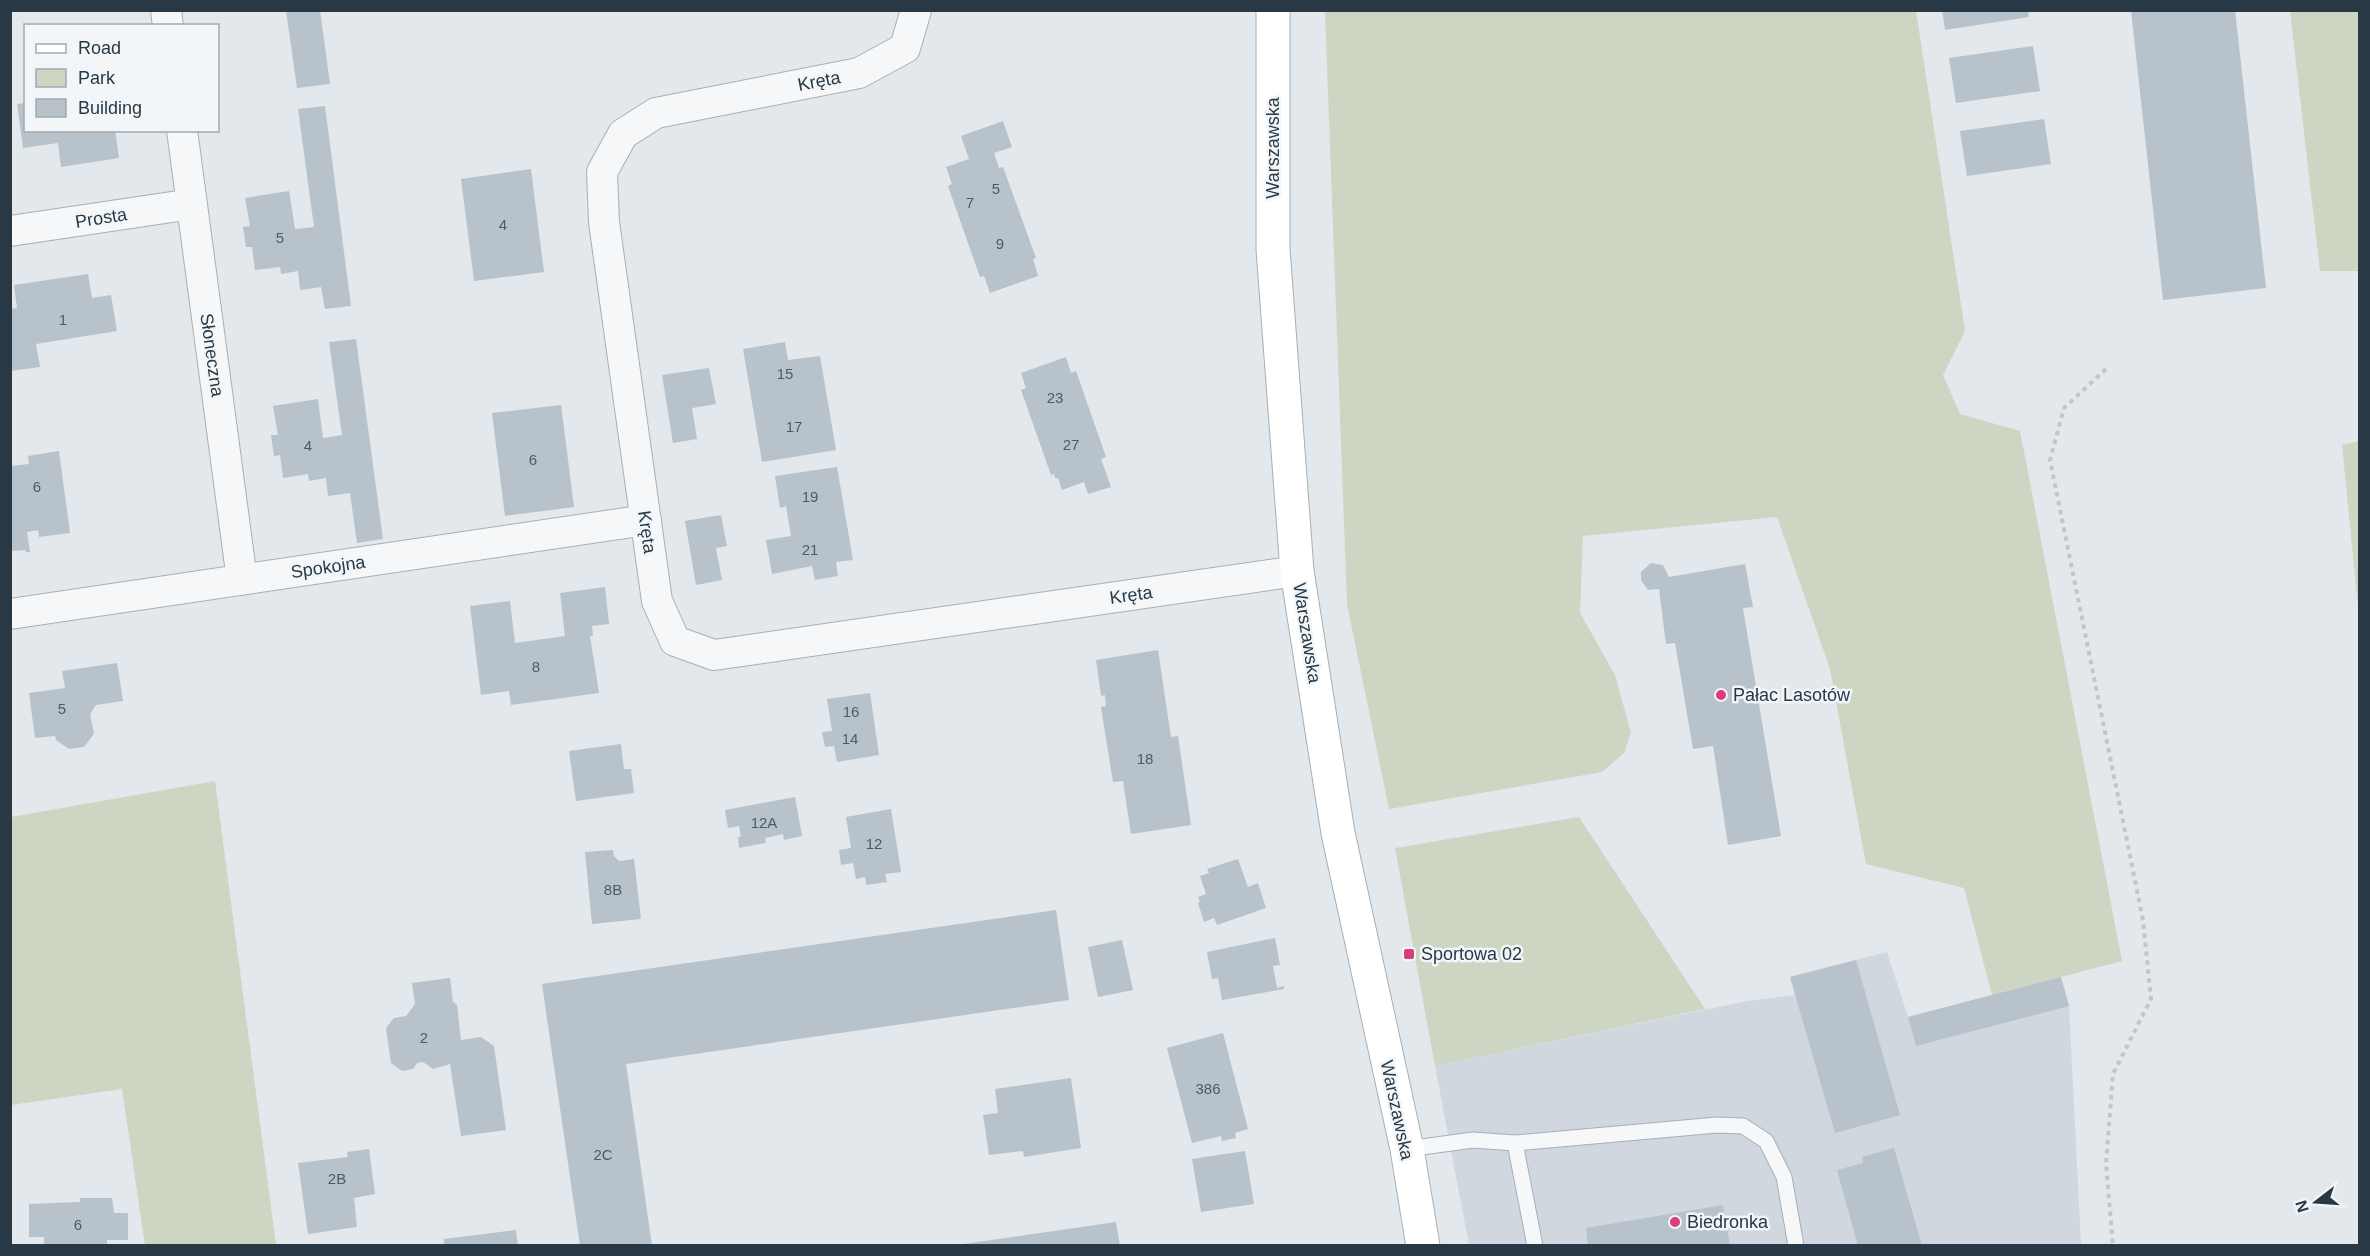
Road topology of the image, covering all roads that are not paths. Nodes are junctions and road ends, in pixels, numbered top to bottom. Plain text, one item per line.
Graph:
1 (916, 10) edge
2 (1272, 10) edge
3 (182, 132) edge
4 (192, 204) junction
5 (10, 231) edge
6 (646, 520) junction
7 (1297, 571) junction
8 (242, 579) junction
9 (10, 614) edge
10 (1515, 1143) junction
11 (1407, 1149) junction
12 (1423, 1245) edge
13 (1534, 1245) edge
14 (1796, 1245) edge

1 - 6 street, Kręta
2 - 7 main road, Warszawska
3 - 4 street, Słoneczna
4 - 5 street, Prosta
4 - 8 street, Słoneczna
6 - 7 street, Kręta
6 - 8 street, Spokojna
7 - 11 main road, Warszawska
8 - 9 street, Spokojna
10 - 11 lane
10 - 13 lane
10 - 14 lane
11 - 12 main road, Warszawska

